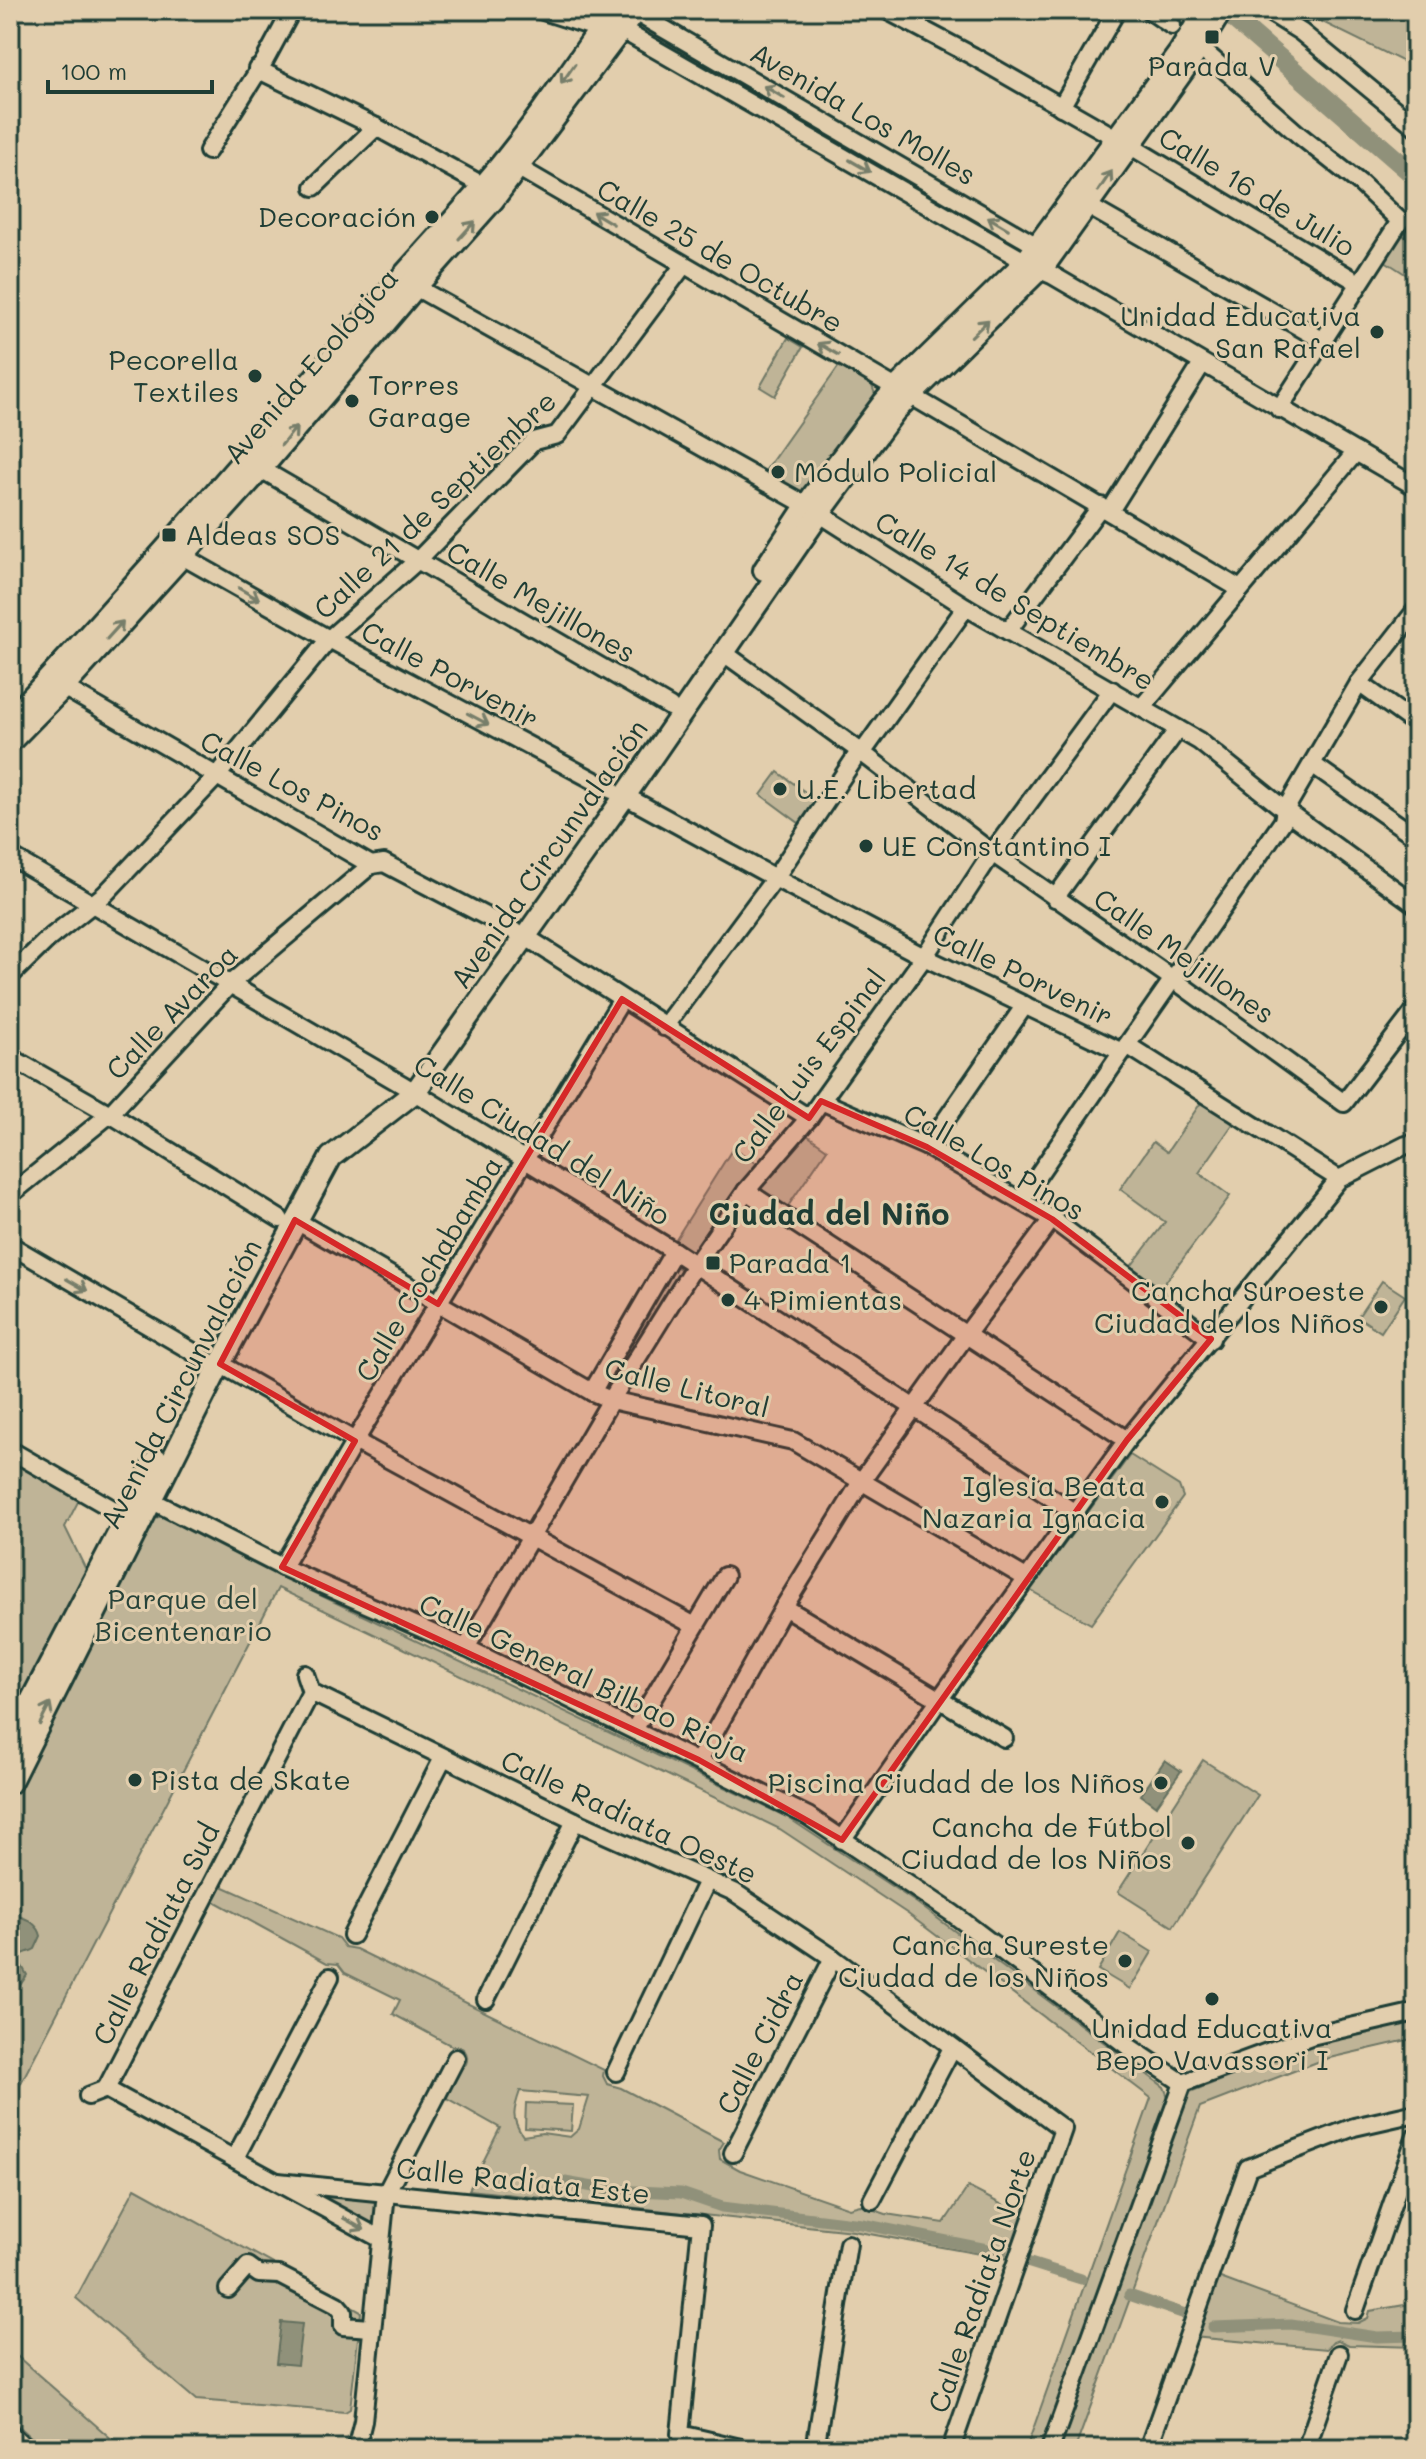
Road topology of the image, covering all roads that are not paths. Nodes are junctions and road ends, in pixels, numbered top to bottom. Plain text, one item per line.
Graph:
1 (292, 10) edge
2 (540, 10) edge
3 (613, 10) edge
4 (886, 10) edge
5 (1117, 10) edge
6 (1149, 10) edge
7 (1322, 10) edge
8 (635, 11) edge
9 (1270, 13) edge
10 (1209, 17) edge
11 (1172, 26) dead end
12 (600, 29) junction
13 (622, 30) junction
14 (1199, 47) junction
15 (257, 69) junction
16 (1061, 107) junction
17 (376, 127) junction
18 (1416, 127) edge
19 (1123, 142) junction
20 (208, 151) dead end
21 (519, 168) junction
22 (484, 186) junction
23 (314, 187) dead end
24 (1088, 206) junction
25 (1040, 263) junction
26 (683, 266) junction
27 (407, 283) junction
28 (1359, 283) junction
29 (1322, 340) junction
30 (1202, 364) junction
31 (593, 388) junction
32 (903, 392) junction
33 (1279, 409) junction
34 (1356, 452) junction
35 (261, 469) junction
36 (1416, 487) edge
37 (1106, 508) junction
38 (813, 509) junction
39 (182, 556) junction
40 (418, 560) junction
41 (1240, 589) junction
42 (966, 607) junction
43 (1416, 610) edge
44 (1008, 631) junction
45 (329, 639) junction
46 (724, 653) junction
47 (56, 682) junction
48 (1359, 683) junction
49 (1112, 690) junction
50 (670, 707) junction
51 (1142, 707) junction
52 (1416, 724) edge
53 (1178, 729) junction
54 (12, 730) edge
55 (861, 752) junction
56 (1312, 764) junction
57 (217, 776) junction
58 (619, 793) junction
59 (1285, 810) junction
60 (1416, 837) edge
61 (992, 853) junction
62 (10, 856) edge
63 (371, 865) junction
64 (775, 878) junction
65 (1055, 898) junction
66 (92, 903) junction
67 (1416, 905) edge
68 (520, 934) junction
69 (924, 957) junction
70 (10, 976) edge
71 (1173, 979) junction
72 (231, 983) junction
73 (622, 999) junction
74 (1025, 1005) junction
75 (1416, 1009) edge
76 (664, 1027) junction
77 (1124, 1048) junction
78 (10, 1057) edge
79 (409, 1088) junction
80 (821, 1101) junction
81 (110, 1114) junction
82 (809, 1118) junction
83 (1416, 1143) edge
84 (927, 1147) junction
85 (526, 1160) junction
86 (1339, 1179) junction
87 (746, 1191) junction
88 (10, 1195) edge
89 (1021, 1200) junction
90 (288, 1219) junction
91 (1052, 1219) junction
92 (10, 1245) edge
93 (674, 1251) junction
94 (695, 1265) junction
95 (438, 1304) junction
96 (966, 1335) junction
97 (1211, 1339) junction
98 (214, 1362) junction
99 (592, 1392) junction
100 (611, 1400) junction
101 (916, 1407) junction
102 (1127, 1440) junction
103 (355, 1441) junction
104 (10, 1450) edge
105 (861, 1482) junction
106 (145, 1497) junction
107 (1075, 1513) junction
108 (133, 1521) junction
109 (531, 1536) junction
110 (282, 1567) junction
111 (725, 1576) dead end
112 (1026, 1578) junction
113 (784, 1607) junction
114 (695, 1626) junction
115 (466, 1648) junction
116 (305, 1674) dead end
117 (311, 1692) junction
118 (939, 1700) junction
119 (634, 1730) junction
120 (1004, 1738) dead end
121 (10, 1741) edge
122 (443, 1758) junction
123 (699, 1760) junction
124 (10, 1783) edge
125 (575, 1821) junction
126 (842, 1840) junction
127 (707, 1881) junction
128 (352, 1935) dead end
129 (833, 1958) junction
130 (330, 1977) dead end
131 (486, 1999) dead end
132 (1416, 2012) edge
133 (952, 2048) junction
134 (456, 2058) dead end
135 (616, 2072) dead end
136 (1183, 2083) junction
137 (106, 2089) junction
138 (88, 2096) dead end
139 (1416, 2113) edge
140 (1063, 2129) joint
141 (1416, 2136) edge
142 (733, 2153) dead end
143 (235, 2158) junction
144 (278, 2182) junction
145 (328, 2187) junction
146 (386, 2193) junction
147 (872, 2200) dead end
148 (322, 2206) junction
149 (381, 2239) junction
150 (848, 2244) dead end
151 (228, 2289) dead end
152 (1355, 2310) dead end
153 (371, 2328) junction
154 (1339, 2354) dead end
155 (363, 2421) junction
156 (10, 2436) edge
157 (24, 2449) edge
158 (356, 2449) edge
159 (365, 2449) edge
160 (745, 2449) edge
161 (815, 2449) edge
162 (951, 2449) edge
163 (1050, 2449) edge
164 (1148, 2449) edge
165 (1306, 2449) edge

1 - 15 street
2 - 12 street
3 - 12 main road, Avenida Ecológica
4 - 16 street, Calle 16 de Julio
5 - 16 street
6 - 11 street
7 - 9 street
8 - 13 main road, Avenida Ecológica
25 -> 8 street, Avenida Los Molles
9 - 18 street
10 - 14 main road, Avenida Circunvalación
10 - 19 main road, Avenida Circunvalación
12 -> 22 main road, Avenida Ecológica
13 - 21 main road, Avenida Ecológica
13 -> 25 street, Avenida Los Molles
14 - 19 main road, Avenida Circunvalación
14 - 28 street
15 - 17 street
15 - 20 street
16 - 19 street, Calle 16 de Julio
17 - 22 street
17 - 23 street
24 -> 19 main road, Avenida Circunvalación
19 - 25 main road, Avenida Circunvalación
19 - 28 street, Calle 16 de Julio
26 -> 21 street, Calle 25 de Octubre
27 -> 21 main road, Avenida Ecológica
22 - 27 main road, Avenida Ecológica
24 - 25 main road, Avenida Circunvalación
24 - 29 street
25 - 30 street, Avenida Los Molles
25 - 32 main road, Avenida Circunvalación
26 - 31 street, Calle 21 de Septiembre
32 -> 26 street, Calle 25 de Octubre
27 - 31 street, Calle 14 de Septiembre
35 -> 27 main road, Avenida Ecológica
27 - 47 main road, Avenida Ecológica
28 - 29 street
29 - 33 street
30 - 33 street, Avenida Los Molles
30 - 37 street
31 - 38 street, Calle 14 de Septiembre
31 - 40 street, Calle 21 de Septiembre
32 - 37 street, Calle 25 de Octubre
32 - 38 main road, Avenida Circunvalación
33 - 34 street, Avenida Los Molles
34 - 36 street, Avenida Los Molles
34 - 41 street
35 - 39 main road, Avenida Ecológica
35 - 40 street, Calle Mejillones
37 - 41 street, Calle 25 de Octubre
37 - 44 street
38 - 42 street, Calle 14 de Septiembre
38 - 46 main road, Avenida Circunvalación
38 - 50 main road, Avenida Circunvalación
39 -> 45 street, Calle Porvenir
47 -> 39 main road, Avenida Ecológica
40 - 45 street, Calle 21 de Septiembre
40 - 50 street, Calle Mejillones
41 - 51 street
42 - 44 street, Calle 14 de Septiembre
42 - 55 street
43 - 48 street
44 - 49 street, Calle 14 de Septiembre
45 - 57 street, Calle 21 de Septiembre
45 -> 58 street, Calle Porvenir
46 - 55 street, Calle Mejillones
46 - 58 main road, Avenida Circunvalación
47 - 54 main road, Avenida Ecológica
47 - 57 street, Calle Los Pinos
48 - 52 street
48 - 56 street
49 - 51 street, Calle 14 de Septiembre
49 - 61 street, Calle Luis Espinal
50 - 58 main road, Avenida Circunvalación
51 - 53 street, Calle 14 de Septiembre
53 - 59 street, Calle 14 de Septiembre
53 - 65 street
55 - 61 street, Calle Mejillones
55 - 64 street
56 - 59 street
56 - 60 street
57 - 63 street, Calle Los Pinos
57 - 66 street, Calle 21 de Septiembre
58 - 64 street, Calle Porvenir
58 - 68 main road, Avenida Circunvalación
59 - 67 street, Calle 14 de Septiembre
59 - 71 street
61 - 65 street, Calle Mejillones
61 - 69 street, Calle Luis Espinal
62 - 66 street, Calle Ciudad del Niño
63 - 68 street, Calle Los Pinos
63 - 72 street, Calle Avaroa
64 - 69 street, Calle Porvenir
64 - 76 street
65 - 71 street, Calle Mejillones
66 - 70 street, Calle 21 de Septiembre
66 - 72 street, Calle Ciudad del Niño
68 - 73 street, Calle Los Pinos
68 - 79 main road, Avenida Circunvalación
69 - 74 street, Calle Porvenir
69 - 80 street, Calle Luis Espinal
71 - 75 street, Calle Mejillones
71 - 77 street
72 - 79 street, Calle Ciudad del Niño
72 - 81 street, Calle Avaroa
73 - 76 street, Calle Los Pinos
73 - 85 street, Calle Cochabamba
74 - 77 street, Calle Porvenir
74 - 84 street
76 - 82 street, Calle Los Pinos
77 - 86 street, Calle Porvenir
77 - 89 street
78 - 81 street, Calle Litoral
79 - 85 street, Calle Ciudad del Niño
79 - 90 main road, Avenida Circunvalación
80 - 82 street, Calle Luis Espinal
80 - 84 street, Calle Los Pinos
81 - 88 street, Calle Avaroa
81 - 90 street, Calle Litoral
82 - 87 street, Calle Luis Espinal
83 - 86 street
84 - 89 street, Calle Los Pinos
85 - 93 street, Calle Ciudad del Niño
85 - 95 street, Calle Cochabamba
86 - 97 street
87 - 94 street, Calle Luis Espinal
87 - 96 street
89 - 91 street, Calle Los Pinos
90 - 95 street, Calle Litoral
90 - 98 main road, Avenida Circunvalación
91 - 96 street
91 - 97 street, Calle Los Pinos
92 -> 98 street
93 - 94 street, Calle Ciudad del Niño
93 - 99 street
94 - 100 street, Calle Luis Espinal
94 - 101 street, Calle Ciudad del Niño
95 - 99 street, Calle Litoral
95 - 103 street, Calle Cochabamba
96 - 101 street
96 - 102 street
97 - 102 street
98 - 103 street
98 - 106 main road, Avenida Circunvalación
99 - 100 street, Calle Litoral
100 - 105 street, Calle Litoral
100 - 109 street, Calle Luis Espinal
101 - 105 street
101 - 107 street, Calle Ciudad del Niño
102 - 107 street
103 - 109 street
103 - 110 street, Calle Cochabamba
104 - 108 street
105 - 112 street, Calle Litoral
105 - 113 street
106 - 108 main road, Avenida Circunvalación
106 - 110 street, Calle General Bilbao Rioja
107 - 112 street
108 - 121 main road, Avenida Circunvalación
124 -> 108 main road, Avenida Circunvalación
109 - 114 street
109 - 115 street, Calle Luis Espinal
110 - 115 street, Calle General Bilbao Rioja
111 - 114 street
112 - 118 street
113 - 118 street
113 - 123 street
114 - 119 street
115 - 119 street, Calle General Bilbao Rioja
116 - 117 street
117 - 122 street, Calle Radiata Oeste
117 - 137 street, Calle Radiata Sud
118 - 120 street
118 - 126 street
119 - 123 street, Calle General Bilbao Rioja
122 - 125 street, Calle Radiata Oeste
122 - 128 street
123 - 126 street, Calle General Bilbao Rioja
125 - 127 street, Calle Radiata Oeste
125 - 131 street
126 - 136 street, Calle General Bilbao Rioja
127 - 129 street, Calle Radiata Oeste
127 - 135 street
129 - 133 street, Calle Radiata Oeste
129 - 142 street, Calle Cidra
130 - 143 street
132 - 136 street
133 - 140 street, Calle Radiata Oeste
133 - 147 street
134 - 146 street
136 - 163 street
137 - 138 street
137 - 143 street, Calle Radiata Este
139 - 164 street
140 - 162 street, Calle Radiata Norte
141 - 152 street
143 - 144 street, Calle Radiata Este
144 - 145 street, Calle Radiata Este
144 - 148 street
145 - 146 street, Calle Radiata Este
145 - 148 street
146 - 149 street
146 - 160 street, Calle Radiata Este
148 -> 149 street
149 - 153 street
150 - 161 street
151 - 153 street
153 - 155 street
154 - 165 street
155 - 158 street
155 - 159 street
156 - 157 main road

